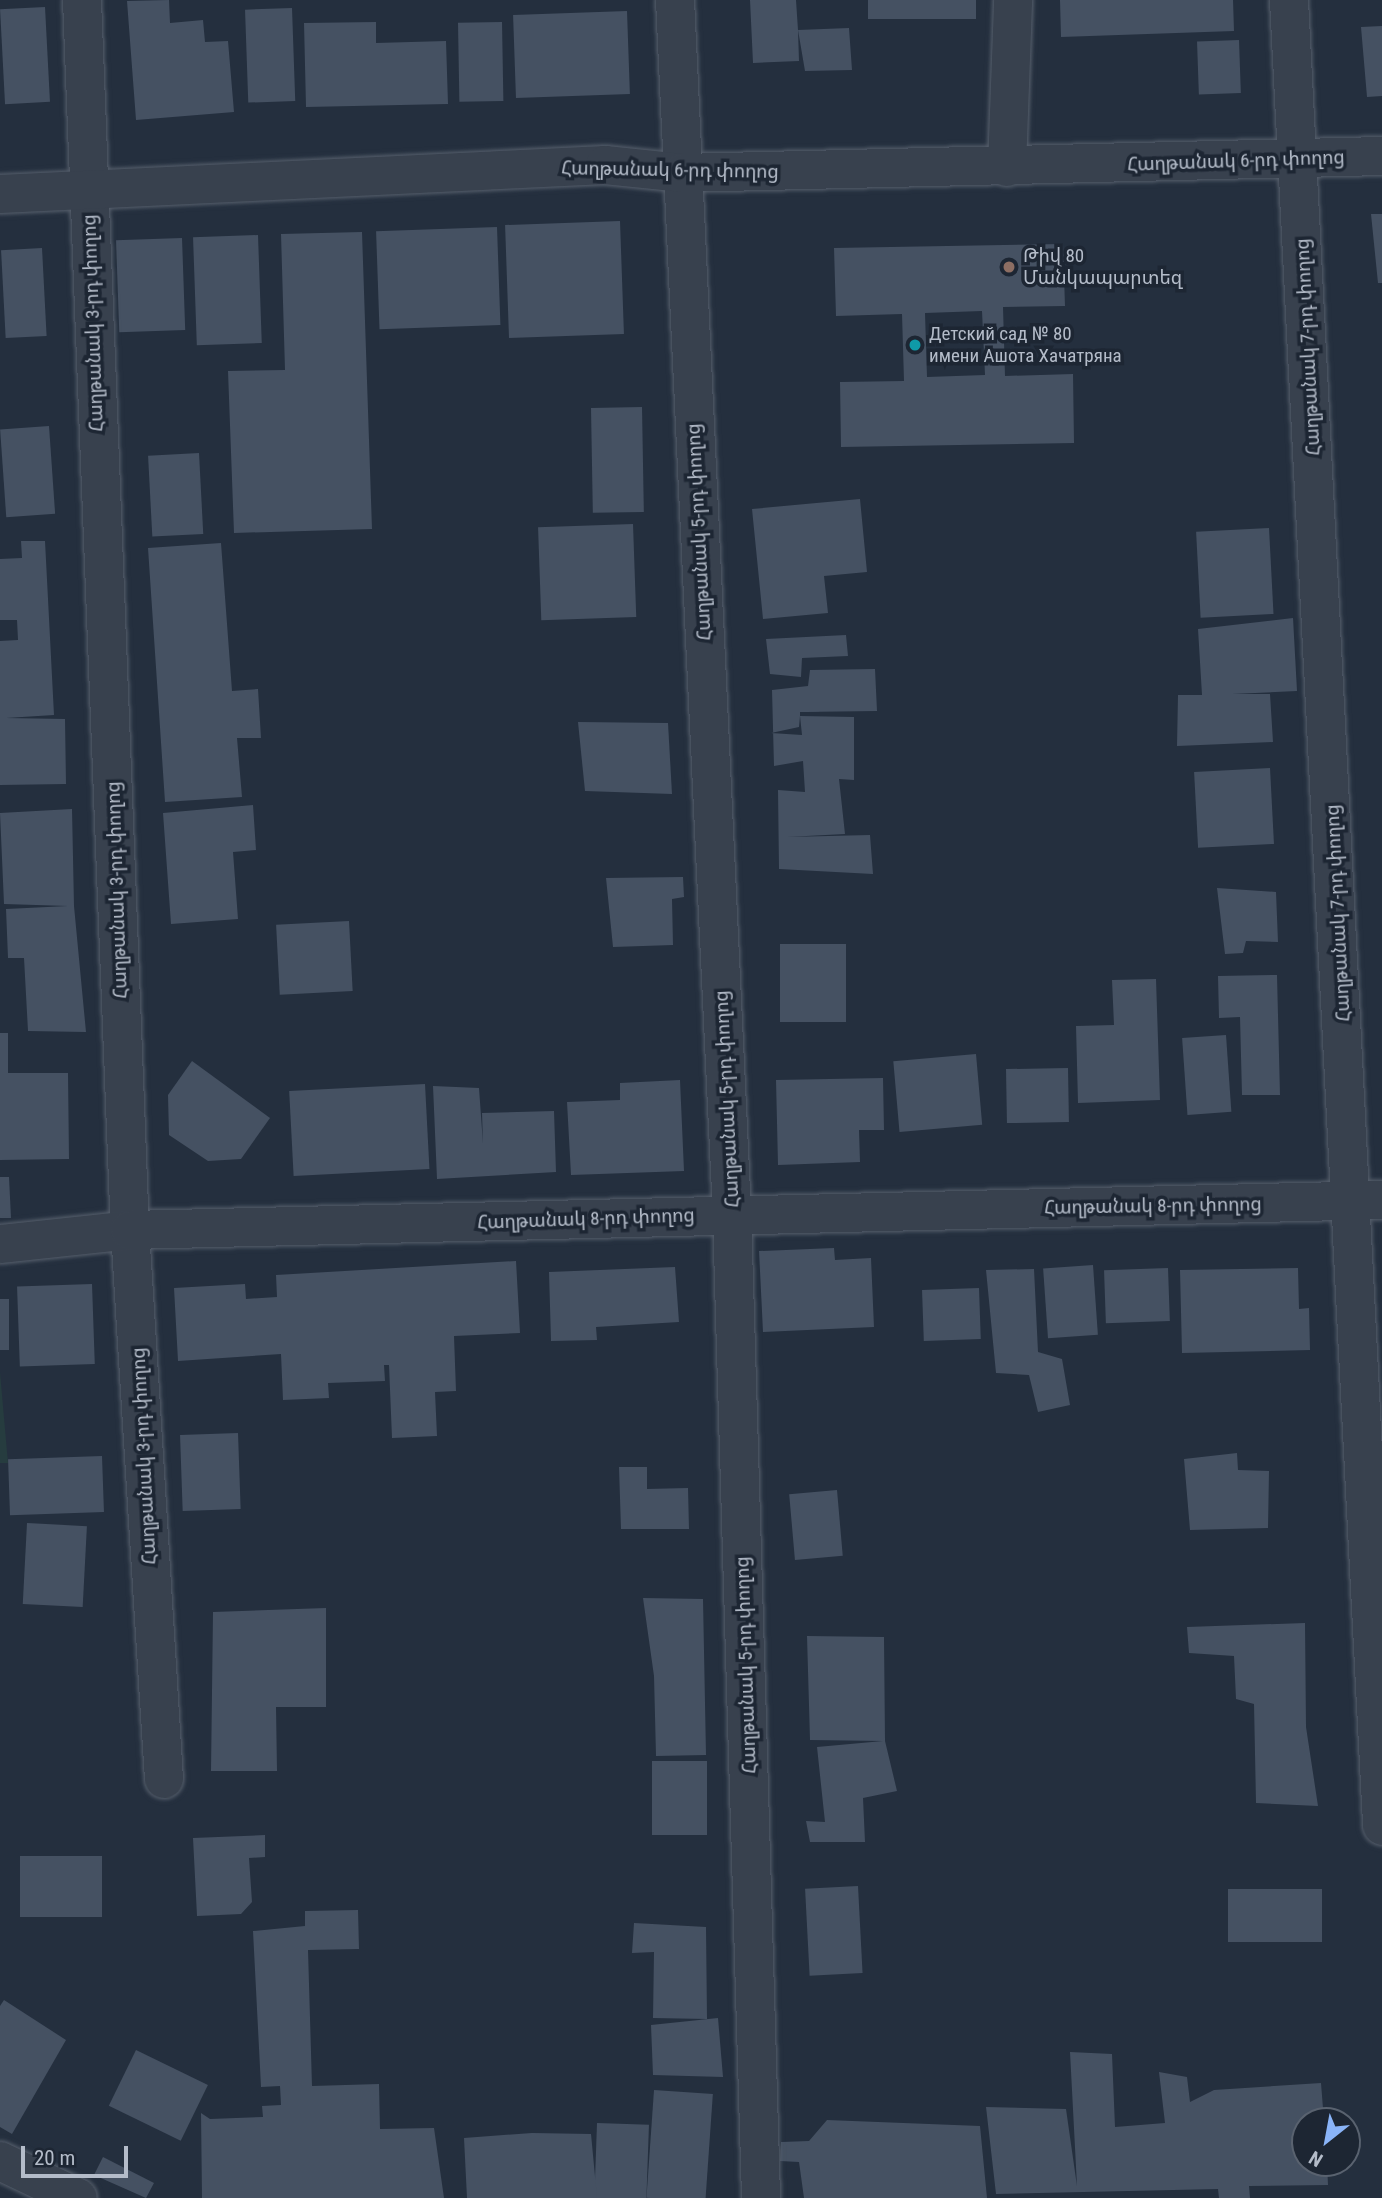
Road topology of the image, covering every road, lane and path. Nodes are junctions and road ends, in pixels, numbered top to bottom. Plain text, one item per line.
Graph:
1 (82, 0) edge
2 (675, 0) edge
3 (1013, 0) edge
4 (1289, 0) edge
5 (1382, 156) edge
6 (1298, 162) junction
7 (1007, 167) junction
8 (682, 173) junction
9 (88, 192) junction
10 (0, 194) edge
11 (1368, 1201) edge
12 (732, 1214) junction
13 (130, 1230) junction
14 (0, 1244) edge
15 (164, 1779) dead end
16 (1382, 1826) edge
17 (0, 2161) edge
18 (78, 2198) edge
19 (761, 2198) edge

1 - 9 street, Հաղթանակ 3-րդ փողոց
2 - 8 street, Հաղթանակ 5-րդ փողոց
3 - 7 street
4 - 6 street, Հաղթանակ 7-րդ փողոց
5 - 6 street, Հաղթանակ 6-րդ փողոց
6 - 7 street, Հաղթանակ 6-րդ փողոց
6 - 11 street, Հաղթանակ 7-րդ փողոց
7 - 8 street, Հաղթանակ 6-րդ փողոց
8 - 9 street, Հաղթանակ 6-րդ փողոց
8 - 12 street, Հաղթանակ 5-րդ փողոց
9 - 10 street, Հաղթանակ 6-րդ փողոց
9 - 13 street, Հաղթանակ 3-րդ փողոց
11 - 12 street, Հաղթանակ 8-րդ փողոց
11 - 16 street, Հաղթանակ 7-րդ փողոց
12 - 13 street, Հաղթանակ 8-րդ փողոց
12 - 19 street, Հաղթանակ 5-րդ փողոց
13 - 14 street, Հաղթանակ 8-րդ փողոց
13 - 15 street, Հաղթանակ 3-րդ փողոց
17 - 18 street

